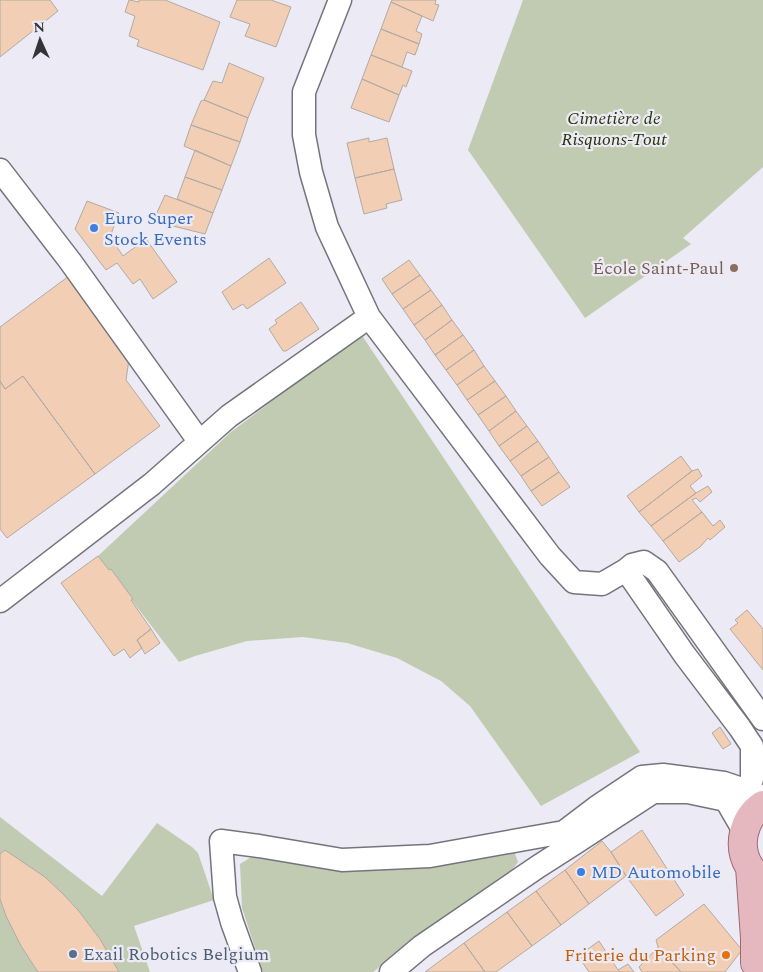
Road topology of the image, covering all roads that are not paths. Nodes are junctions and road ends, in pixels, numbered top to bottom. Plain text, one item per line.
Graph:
1 (340, 0) edge
2 (0, 170) edge
3 (370, 318) junction
4 (200, 441) junction
5 (626, 570) junction
6 (0, 601) edge
7 (763, 719) edge
8 (754, 808) edge
9 (529, 838) junction
10 (539, 866) junction
11 (756, 874) edge
12 (755, 963) edge
13 (395, 971) edge
14 (250, 972) edge

1 - 3 street
2 - 4 street
3 - 4 street
3 - 5 street
4 - 6 street
5 - 7 street
5 - 8 street
8 - 9 street
8 - 10 street
8 - 11 main road
9 - 10 street
9 - 14 street
10 - 13 street
11 - 12 main road

